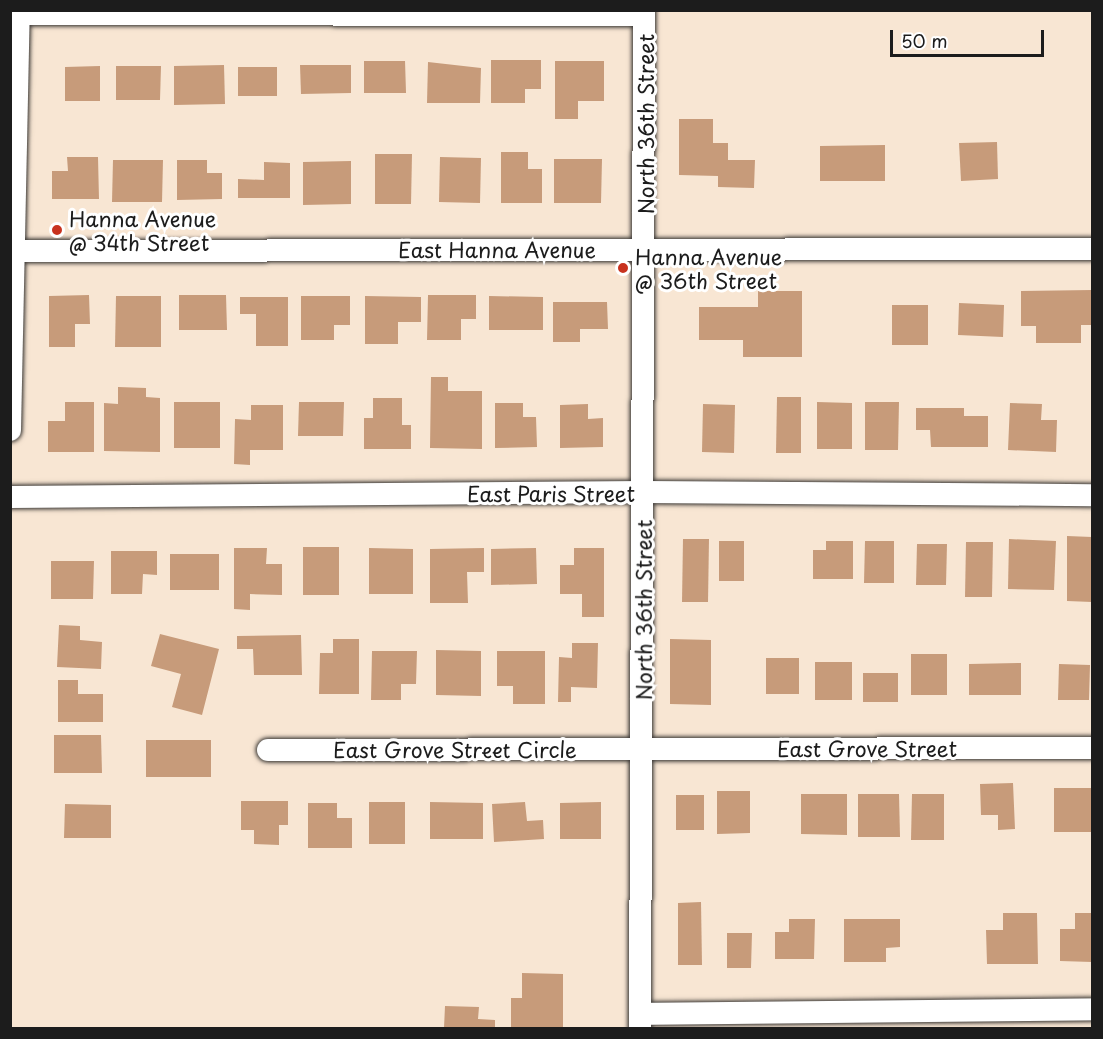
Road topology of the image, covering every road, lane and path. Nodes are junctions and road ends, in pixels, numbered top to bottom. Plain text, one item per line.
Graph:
1 (16, 13) edge
2 (644, 13) edge
3 (645, 249) junction
4 (1092, 249) edge
5 (14, 251) edge
6 (10, 430) edge
7 (644, 492) junction
8 (1092, 495) edge
9 (10, 497) edge
10 (1092, 748) edge
11 (642, 749) junction
12 (268, 750) dead end
13 (1092, 1009) edge
14 (640, 1021) edge

1 - 2 street
1 - 5 street
2 - 3 street, North 36th Street
3 - 4 street, East Hanna Avenue
3 - 5 street, East Hanna Avenue
3 - 7 street, North 36th Street
5 - 6 street
7 - 8 street, East Paris Street
7 - 9 street, East Paris Street
7 - 11 street, North 36th Street
10 - 11 street, East Grove Street
11 - 12 street, East Grove Street Circle
11 - 14 street, North 36th Street
13 - 14 street

